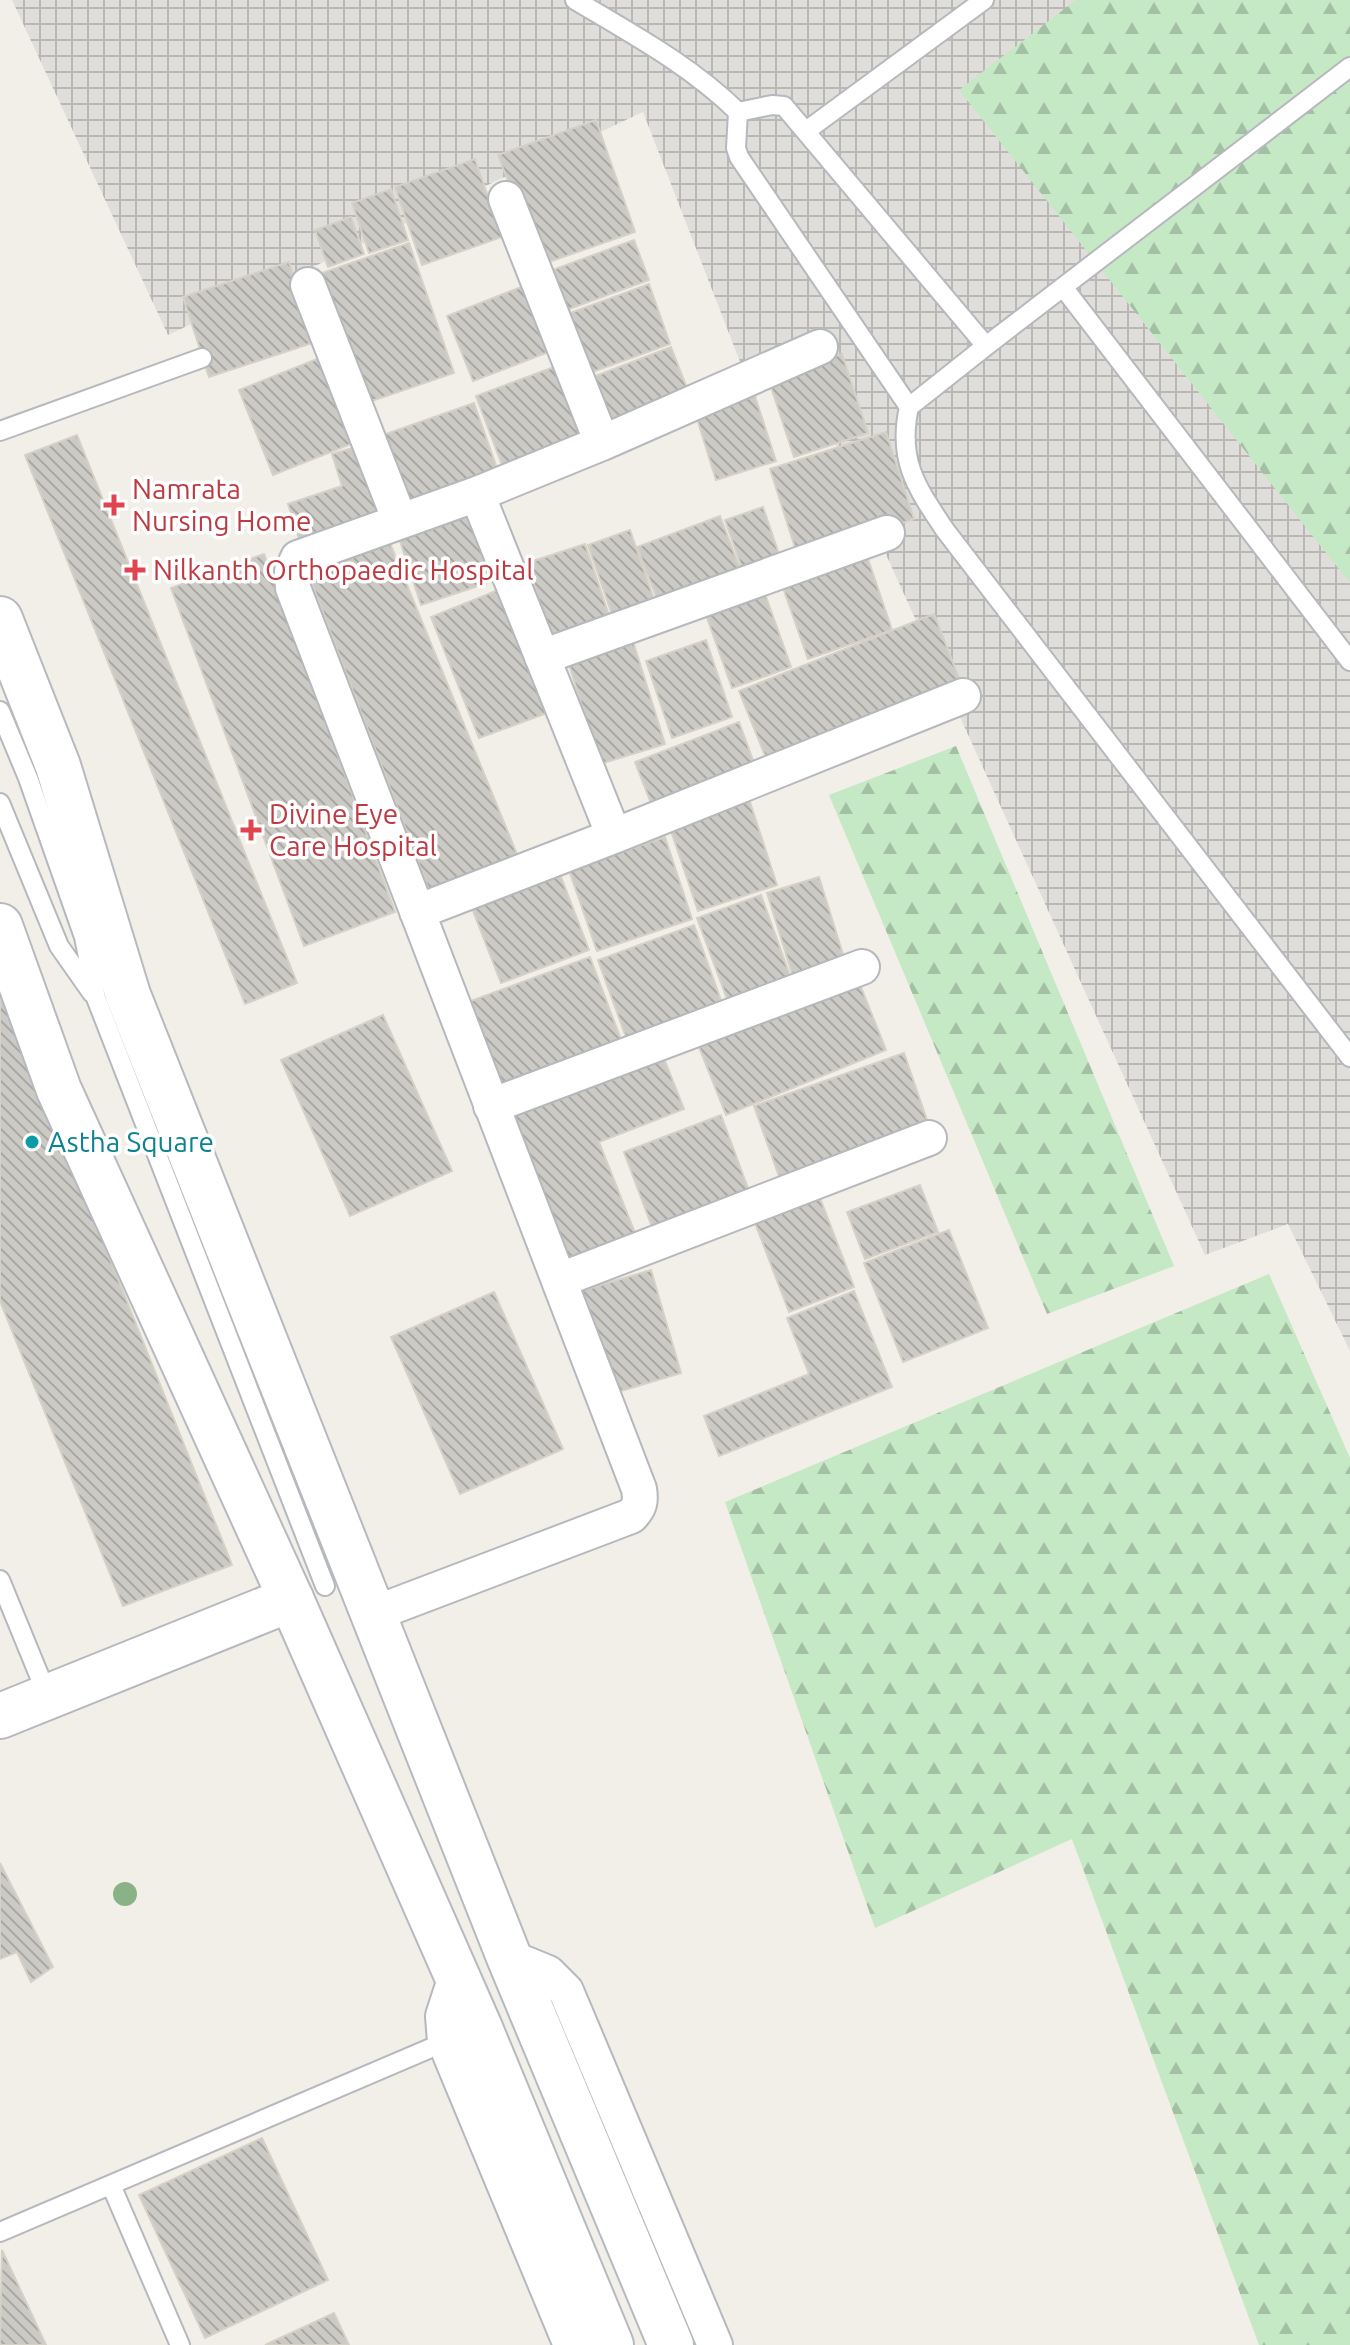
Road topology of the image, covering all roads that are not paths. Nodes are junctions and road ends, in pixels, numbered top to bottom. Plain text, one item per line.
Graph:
1 (575, 0) edge
2 (984, 0) edge
3 (1350, 67) edge
4 (738, 112) junction
5 (806, 131) junction
6 (506, 199) dead end
7 (308, 285) dead end
8 (1063, 287) junction
9 (986, 346) junction
10 (820, 347) dead end
11 (202, 358) dead end
12 (909, 407) junction
13 (0, 431) edge
14 (602, 443) junction
15 (477, 494) junction
16 (400, 521) junction
17 (887, 533) dead end
18 (0, 619) edge
19 (1343, 636) edge
20 (542, 657) junction
21 (1350, 661) edge
22 (963, 696) dead end
23 (0, 711) edge
24 (0, 803) edge
25 (614, 836) junction
26 (417, 912) junction
27 (0, 926) edge
28 (862, 967) dead end
29 (96, 998) junction
30 (1349, 1053) edge
31 (491, 1106) junction
32 (929, 1138) dead end
33 (560, 1280) junction
34 (0, 1580) edge
35 (324, 1586) junction
36 (373, 1614) junction
37 (48, 1697) junction
38 (0, 1716) edge
39 (509, 1957) junction
40 (456, 1976) junction
41 (445, 2042) junction
42 (111, 2185) junction
43 (0, 2232) edge
44 (180, 2345) edge
45 (571, 2345) edge
46 (611, 2345) edge
47 (671, 2345) edge
48 (715, 2345) edge

1 - 4 lane
2 - 5 lane
3 - 8 lane
4 - 5 lane
4 - 12 lane
5 - 9 lane
6 - 14 street
7 - 16 street
8 - 9 lane
8 - 19 lane
9 - 12 lane
10 - 14 street
11 - 13 lane
12 - 30 lane
14 - 15 street
15 - 16 street
15 - 20 street
16 - 26 street
17 - 20 street
18 - 35 main road
19 - 21 lane
20 - 25 street
22 - 25 street
23 - 29 lane
24 - 29 lane
25 - 26 street
26 - 31 street
27 - 35 main road
28 - 31 street
29 - 35 lane
31 - 33 street
32 - 33 street
33 - 36 street
34 - 37 lane
35 - 36 main road
35 - 37 main road
35 - 40 main road
36 - 39 main road
37 - 38 main road
39 - 47 main road
39 - 48 street
40 - 41 street
40 - 46 main road
41 - 42 lane
41 - 45 street
42 - 43 lane
42 - 44 lane

